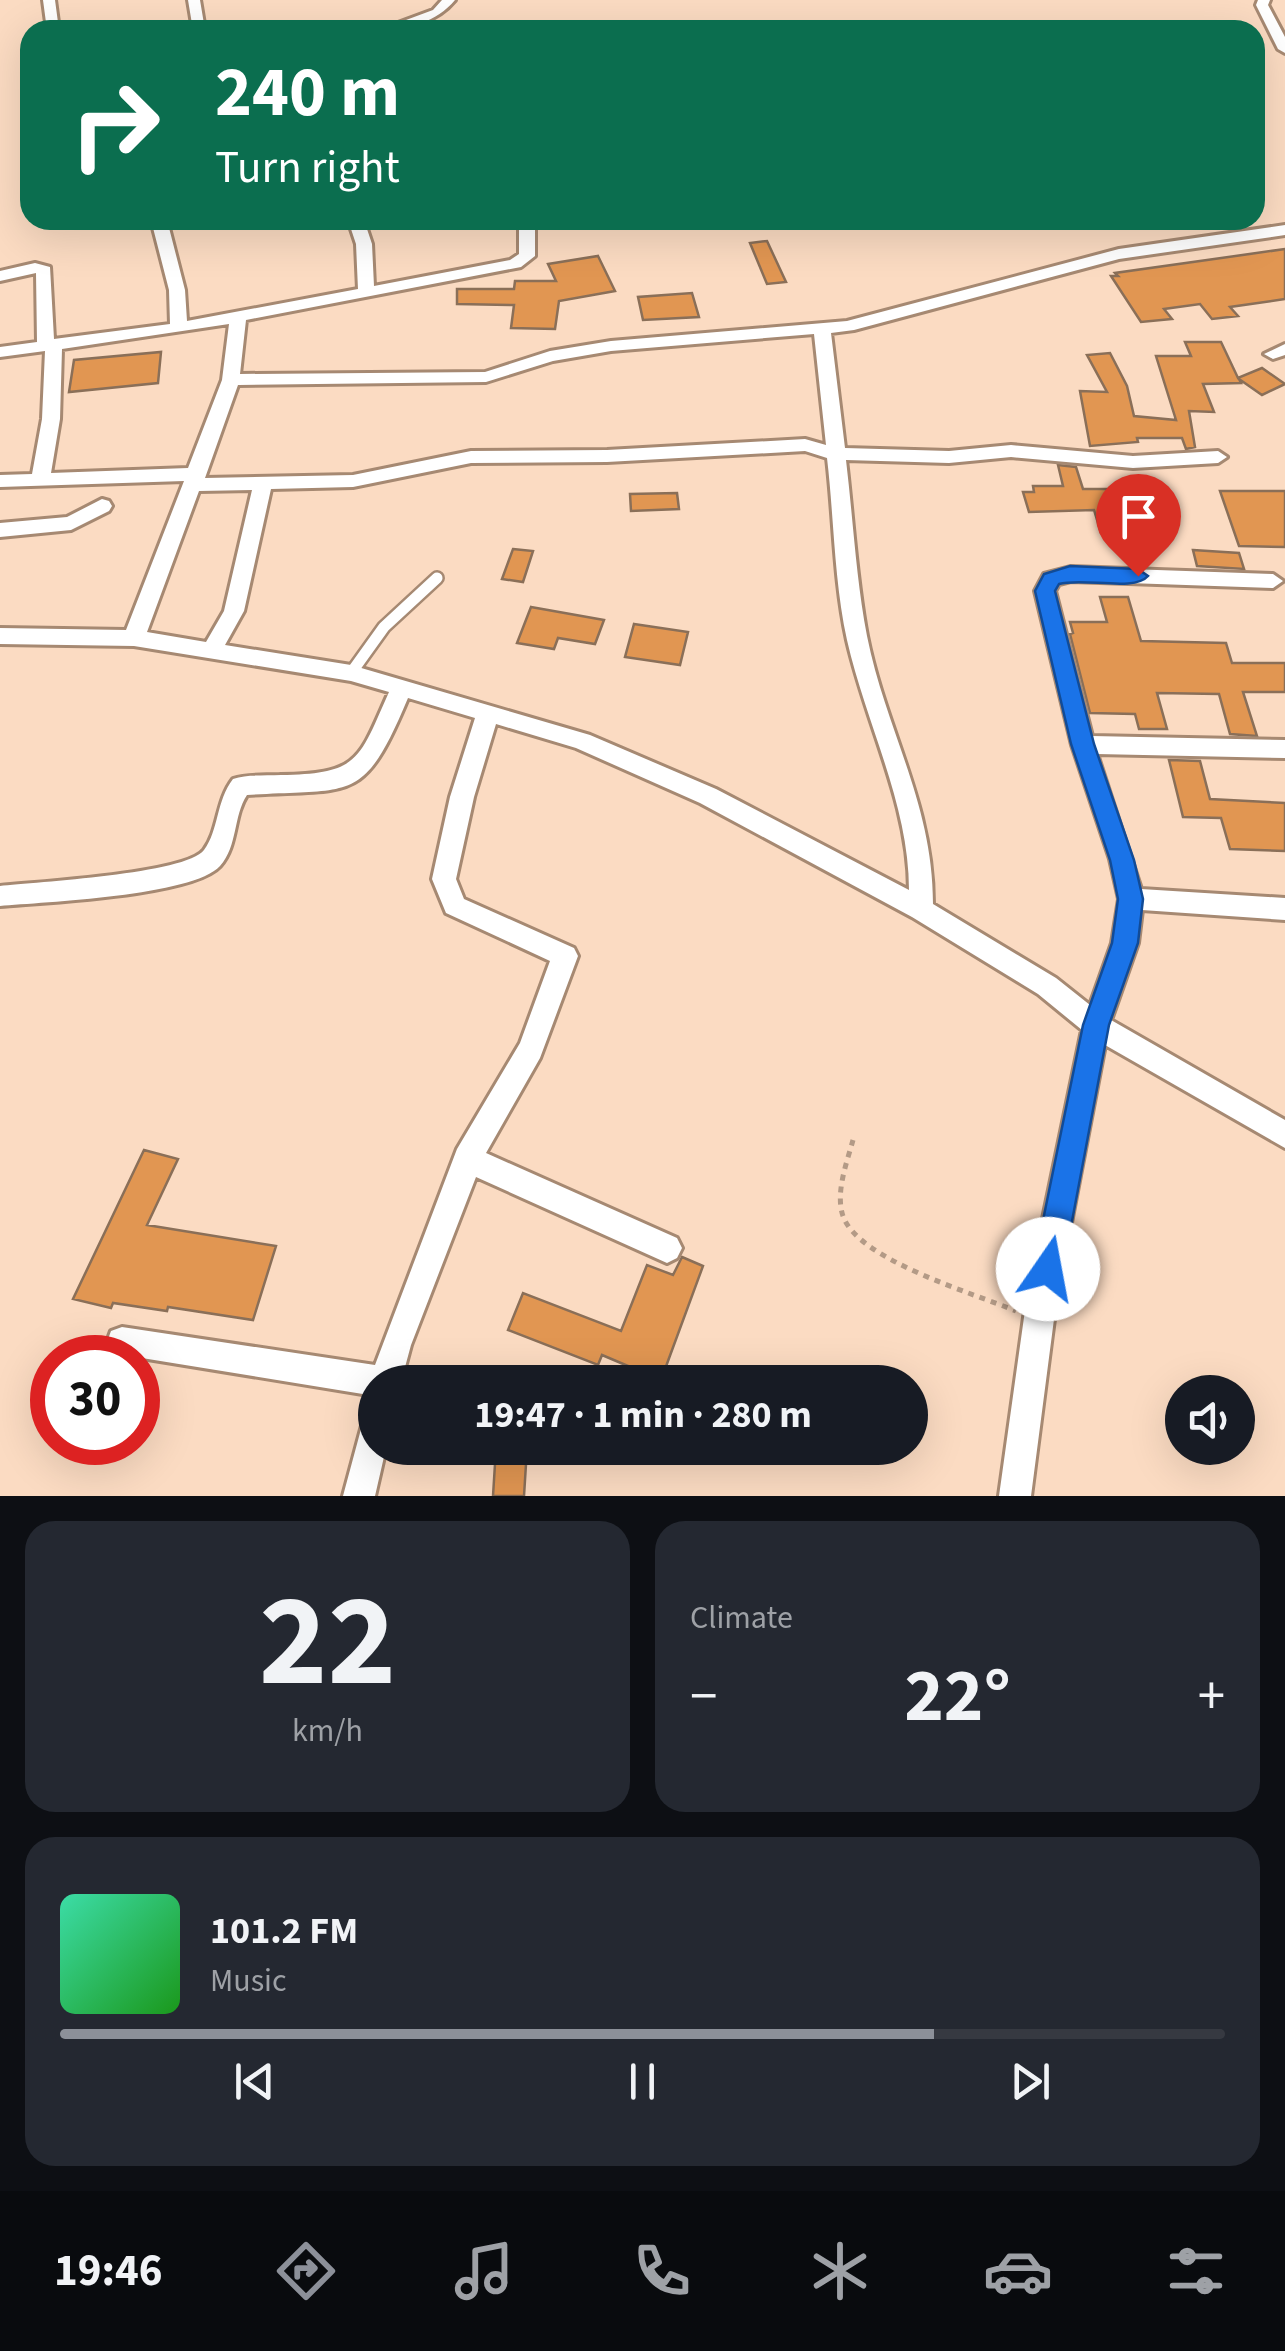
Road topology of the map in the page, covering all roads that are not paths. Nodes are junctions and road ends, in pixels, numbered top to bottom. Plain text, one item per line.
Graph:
1 (449, 0) edge
2 (1264, 0) edge
3 (416, 20) edge
4 (1285, 49) edge
5 (162, 230) edge
6 (359, 230) edge
7 (526, 230) edge
8 (1285, 230) edge
9 (0, 276) edge
10 (366, 290) junction
11 (238, 316) junction
12 (179, 328) junction
13 (822, 329) junction
14 (50, 344) junction
15 (0, 352) edge
16 (231, 380) junction
17 (836, 454) junction
18 (1218, 457) dead end
19 (40, 479) junction
20 (196, 480) junction
21 (0, 481) edge
22 (263, 484) junction
23 (102, 506) dead end
24 (0, 530) edge
25 (437, 578) dead end
26 (1273, 581) dead end
27 (0, 636) edge
28 (134, 638) junction
29 (212, 649) junction
30 (351, 672) junction
31 (402, 688) junction
32 (488, 713) junction
33 (1082, 744) junction
34 (1285, 749) edge
35 (0, 896) edge
36 (1130, 899) junction
37 (921, 909) junction
38 (1285, 909) edge
39 (1096, 1025) junction
40 (1285, 1134) edge
41 (467, 1158) junction
42 (667, 1248) dead end
43 (160, 1348) edge
44 (391, 1365) edge
45 (358, 1378) edge
46 (366, 1465) edge
47 (359, 1496) edge
48 (1016, 1496) edge

1 - 3 street
2 - 4 street
5 - 12 street
6 - 10 street
7 - 10 street
8 - 13 street
9 - 14 street
10 - 11 street
11 - 12 street
11 - 16 street
12 - 14 street
13 - 16 street
13 - 17 street
14 - 15 street
14 - 19 street
16 - 20 street
17 - 18 street
17 - 22 street
17 - 37 street
19 - 20 street
19 - 21 street
20 - 22 street
20 - 28 street
22 - 29 street
23 - 24 street
25 - 30 lane
26 - 33 street
27 - 28 street
28 - 29 street
29 - 30 street
30 - 31 street
31 - 32 street
31 - 35 street
32 - 37 street
32 - 41 street
33 - 34 street
33 - 36 street
36 - 38 street
36 - 39 street
37 - 39 street
39 - 40 street
39 - 48 street
41 - 42 street
41 - 44 street
43 - 45 street
46 - 47 street

